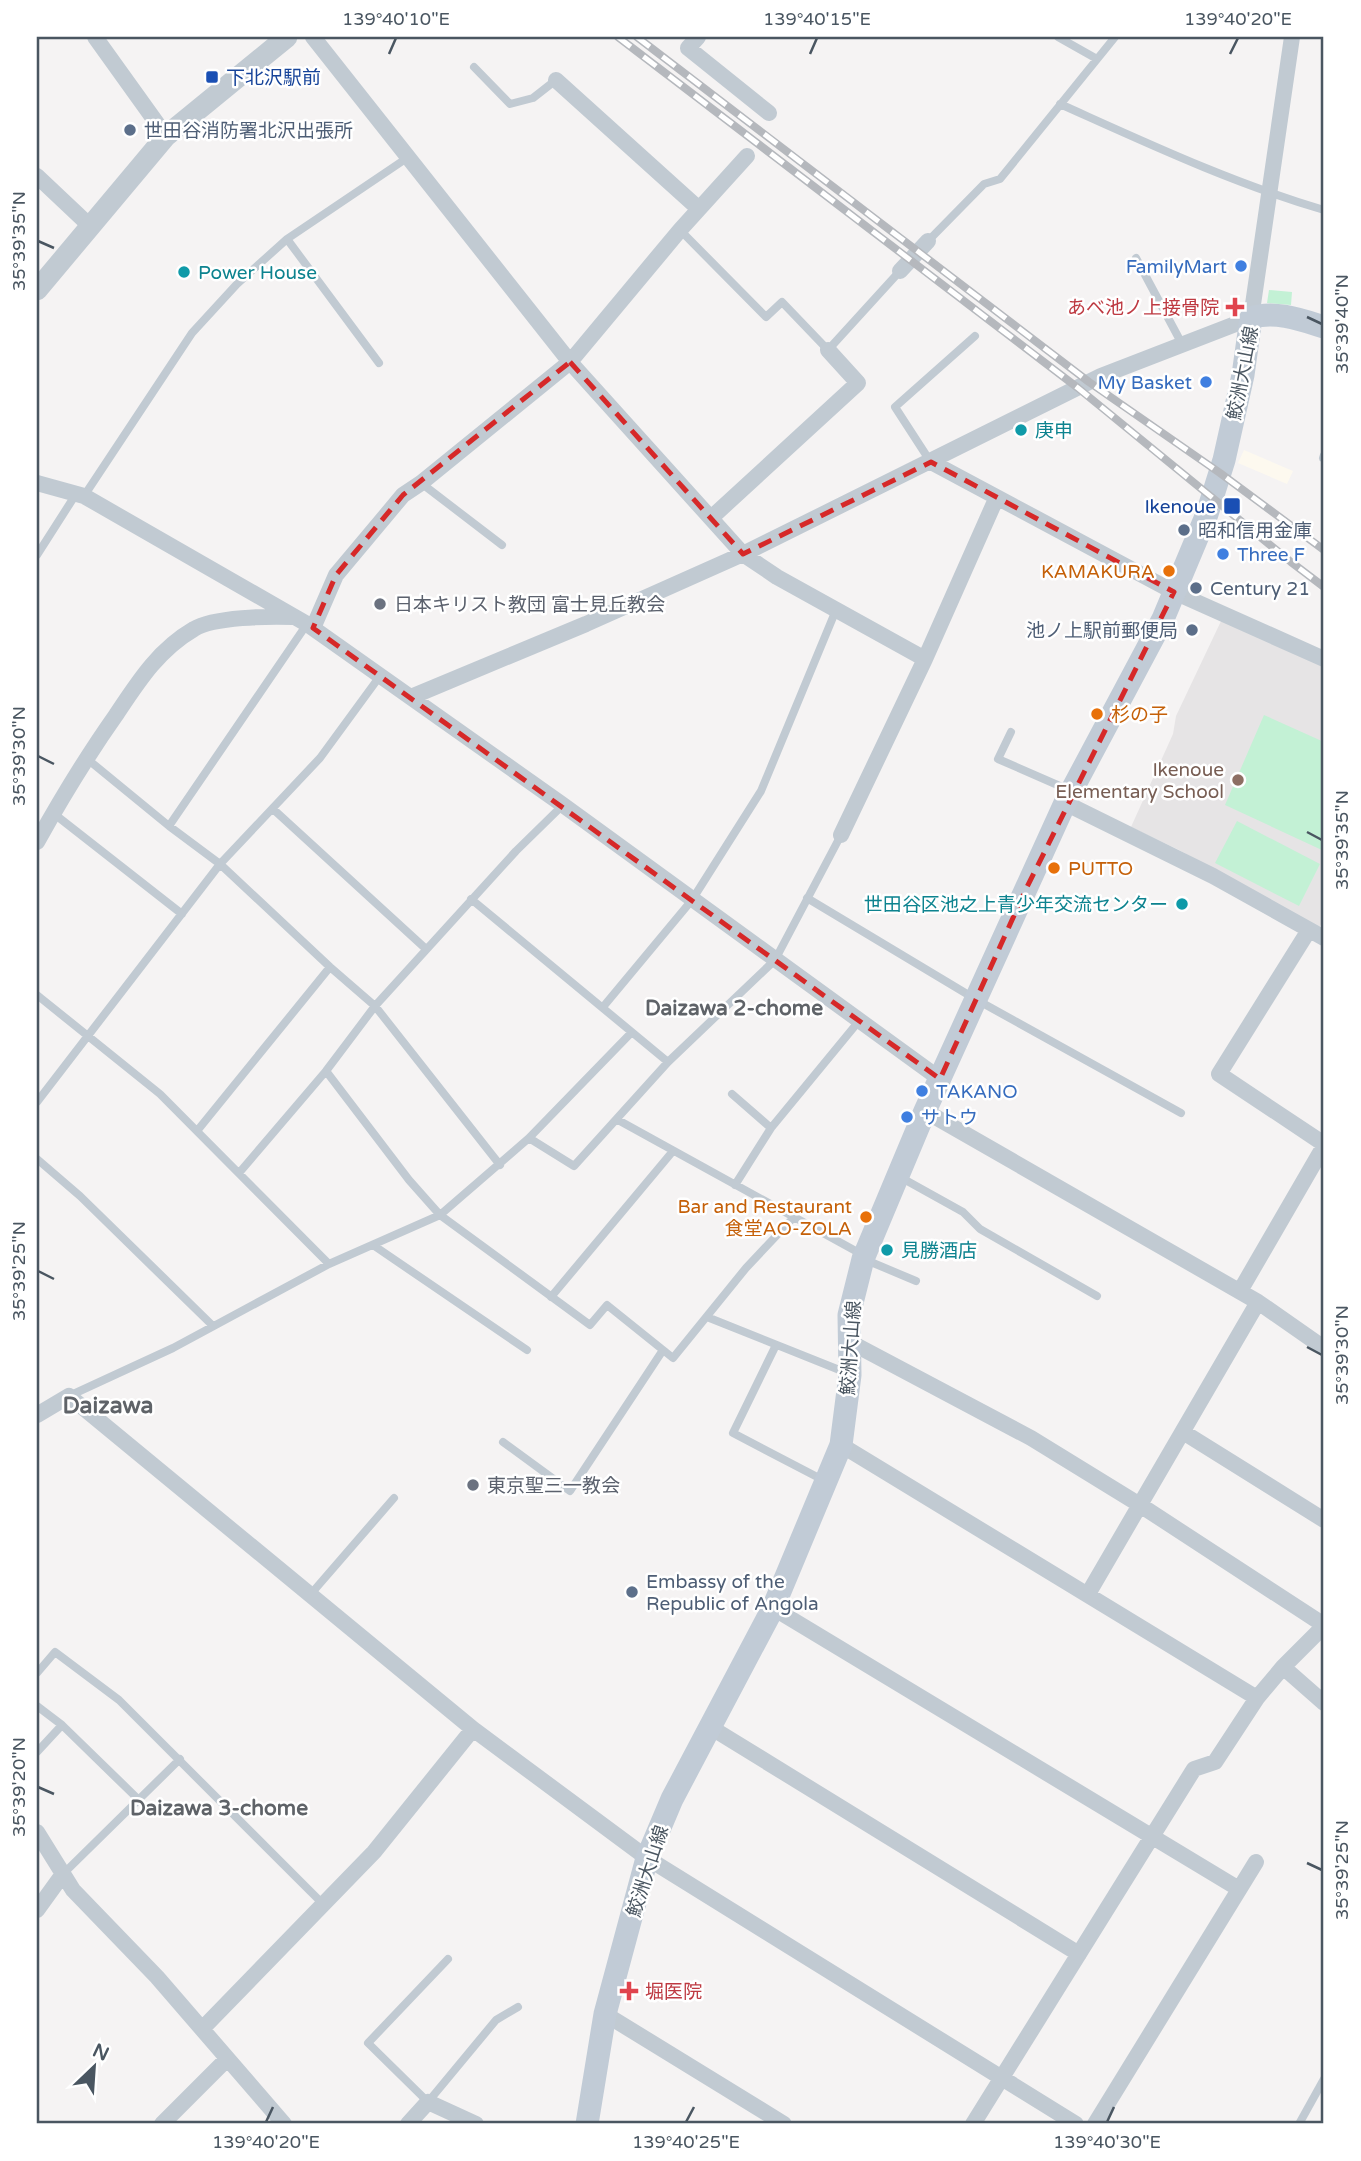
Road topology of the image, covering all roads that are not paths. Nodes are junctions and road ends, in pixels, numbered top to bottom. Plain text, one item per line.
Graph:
1 (95, 37) edge
2 (287, 37) edge
3 (313, 37) edge
4 (698, 37) edge
5 (1059, 37) edge
6 (1115, 37) edge
7 (1292, 37) edge
8 (1097, 59) junction
9 (474, 66) dead end
10 (556, 80) joint
11 (1060, 104) junction
12 (769, 113) dead end
13 (166, 136) junction
14 (747, 156) dead end
15 (407, 158) junction
16 (37, 176) edge
17 (1268, 194) junction
18 (699, 209) junction
19 (1324, 210) edge
20 (90, 226) junction
21 (680, 230) junction
22 (287, 239) junction
23 (928, 241) joint
24 (1136, 258) dead end
25 (901, 271) joint
26 (37, 290) edge
27 (1251, 318) junction
28 (1324, 327) edge
29 (975, 336) dead end
30 (1182, 344) junction
31 (828, 350) junction
32 (570, 362) junction
33 (379, 363) dead end
34 (931, 462) junction
35 (37, 483) edge
36 (421, 483) junction
37 (80, 495) junction
38 (996, 499) junction
39 (710, 518) junction
40 (502, 545) dead end
41 (743, 554) junction
42 (37, 555) edge
43 (1174, 593) junction
44 (836, 610) junction
45 (305, 623) junction
46 (925, 659) junction
47 (1324, 659) edge
48 (380, 676) junction
49 (411, 697) junction
50 (1011, 732) dead end
51 (86, 758) junction
52 (1069, 797) junction
53 (564, 805) junction
54 (273, 809) junction
55 (53, 813) junction
56 (169, 826) junction
57 (841, 835) joint
58 (37, 842) edge
59 (220, 864) junction
60 (807, 898) junction
61 (471, 899) junction
62 (692, 900) junction
63 (182, 914) junction
64 (1309, 930) junction
65 (1324, 938) edge
66 (426, 950) junction
67 (775, 960) junction
68 (330, 967) junction
69 (37, 995) edge
70 (977, 1000) junction
71 (375, 1006) junction
72 (603, 1007) junction
73 (859, 1021) junction
74 (631, 1033) junction
75 (89, 1036) junction
76 (668, 1062) junction
77 (326, 1071) junction
78 (940, 1079) junction
79 (732, 1094) dead end
80 (37, 1102) edge
81 (925, 1111) junction
82 (1181, 1113) dead end
83 (618, 1120) junction
84 (771, 1128) junction
85 (197, 1130) junction
86 (529, 1138) junction
87 (1324, 1145) edge
88 (673, 1151) junction
89 (37, 1159) edge
90 (500, 1165) junction
91 (239, 1173) junction
92 (897, 1176) junction
93 (735, 1185) junction
94 (440, 1215) junction
95 (794, 1217) junction
96 (373, 1245) junction
97 (864, 1258) junction
98 (329, 1264) junction
99 (916, 1281) dead end
100 (1240, 1292) junction
101 (1097, 1296) dead end
102 (551, 1297) junction
103 (1258, 1302) junction
104 (707, 1317) junction
105 (214, 1326) junction
106 (848, 1341) junction
107 (776, 1345) junction
108 (1324, 1348) edge
109 (527, 1350) dead end
110 (663, 1350) junction
111 (849, 1374) junction
112 (69, 1396) junction
113 (37, 1415) edge
114 (1183, 1432) junction
115 (503, 1442) dead end
116 (841, 1445) junction
117 (827, 1482) junction
118 (394, 1498) dead end
119 (1140, 1505) junction
120 (1324, 1520) edge
121 (1088, 1594) junction
122 (310, 1595) junction
123 (773, 1608) junction
124 (1324, 1625) edge
125 (1283, 1667) junction
126 (37, 1674) edge
127 (1257, 1698) junction
128 (1324, 1703) edge
129 (37, 1706) edge
130 (62, 1725) junction
131 (710, 1727) junction
132 (473, 1729) junction
133 (37, 1752) edge
134 (180, 1759) junction
135 (139, 1800) junction
136 (37, 1832) edge
137 (1153, 1835) junction
138 (648, 1858) junction
139 (1256, 1862) dead end
140 (63, 1874) junction
141 (1239, 1889) junction
142 (324, 1905) junction
143 (37, 1910) edge
144 (1079, 1955) junction
145 (448, 1959) dead end
146 (518, 2007) dead end
147 (605, 2014) junction
148 (202, 2029) junction
149 (227, 2059) junction
150 (1324, 2079) edge
151 (1002, 2080) junction
152 (428, 2102) junction
153 (162, 2124) edge
154 (284, 2124) edge
155 (408, 2124) edge
156 (476, 2124) edge
157 (587, 2124) edge
158 (784, 2124) edge
159 (973, 2124) edge
160 (1076, 2124) edge
161 (1094, 2124) edge
162 (1299, 2124) edge

1 - 13 street
2 - 13 street
3 - 15 street
4 - 12 street
5 - 8 lane
6 - 8 lane
7 - 17 street
8 - 11 lane
9 - 10 lane
10 - 18 street
11 - 17 lane
11 - 23 lane
13 - 20 street
14 - 18 street
15 - 22 lane
15 - 32 street
16 - 20 street
17 - 19 lane
17 - 27 street
18 - 21 street
20 - 26 street
21 - 31 lane
21 - 32 street
22 - 33 lane
22 - 37 lane
23 - 25 street
24 - 30 lane
25 - 31 lane
27 - 28 main road, 鮫洲大山線
27 - 30 street
27 - 43 main road, 鮫洲大山線
29 - 34 lane
30 - 34 street
31 - 39 street
32 - 36 street
32 - 39 street
34 - 38 street
34 - 41 street
35 - 37 street
36 - 40 lane
36 - 45 street
37 - 42 lane
37 - 45 street
38 - 43 street
38 - 46 street
39 - 41 street
41 - 44 street
41 - 49 street
43 - 47 street
43 - 52 main road, 鮫洲大山線
44 - 46 street
44 - 62 lane
45 - 48 street
45 - 51 street
45 - 56 lane
46 - 57 street
48 - 49 street
48 - 54 lane
49 - 53 street
50 - 52 lane
51 - 55 street
51 - 56 lane
52 - 64 street
52 - 70 main road, 鮫洲大山線
53 - 61 lane
53 - 62 street
54 - 59 lane
54 - 66 lane
55 - 58 street
55 - 63 lane
56 - 59 lane
57 - 60 lane
59 - 63 lane
59 - 68 lane
60 - 67 lane
60 - 70 lane
61 - 66 lane
61 - 72 lane
62 - 67 street
62 - 72 lane
63 - 75 lane
64 - 65 street
64 - 87 street
66 - 71 lane
67 - 73 street
67 - 76 lane
68 - 71 lane
68 - 85 lane
69 - 75 lane
70 - 78 main road, 鮫洲大山線
70 - 82 lane
71 - 77 lane
71 - 90 lane
72 - 74 lane
73 - 78 street
73 - 84 lane
74 - 76 lane
74 - 86 lane
75 - 80 lane
75 - 85 lane
76 - 83 lane
77 - 91 lane
77 - 94 lane
78 - 81 main road, 鮫洲大山線
79 - 84 lane
81 - 92 main road, 鮫洲大山線
81 - 100 street
83 - 86 lane
83 - 88 lane
84 - 93 lane
85 - 91 lane
86 - 90 lane
87 - 100 street
88 - 93 lane
88 - 102 lane
89 - 105 lane
90 - 94 lane
91 - 98 lane
92 - 97 main road, 鮫洲大山線
92 - 101 lane
93 - 95 lane
94 - 96 lane
94 - 102 lane
95 - 97 lane
95 - 104 lane
96 - 98 lane
96 - 109 lane
97 - 99 lane
97 - 106 main road, 鮫洲大山線
98 - 105 lane
100 - 103 street
102 - 110 lane
103 - 108 street
103 - 114 street
104 - 107 lane
104 - 110 lane
105 - 112 lane
106 - 111 main road, 鮫洲大山線
106 - 119 street
107 - 111 lane
107 - 117 lane
110 - 115 lane
111 - 116 main road, 鮫洲大山線
112 - 113 street
112 - 122 street
114 - 119 street
114 - 120 street
116 - 117 main road, 鮫洲大山線
116 - 121 street
117 - 123 main road, 鮫洲大山線
118 - 122 lane
119 - 121 street
119 - 124 street
121 - 127 street
122 - 132 street
123 - 131 main road, 鮫洲大山線
123 - 137 street
124 - 125 street
125 - 127 street
125 - 128 street
126 - 134 lane
127 - 137 street
129 - 130 lane
130 - 133 lane
130 - 135 lane
131 - 138 main road, 鮫洲大山線
131 - 144 street
132 - 138 street
132 - 142 street
134 - 135 lane
134 - 142 lane
135 - 140 lane
136 - 140 street
137 - 141 street
137 - 144 street
138 - 147 main road, 鮫洲大山線
138 - 151 street
139 - 141 street
140 - 143 street
140 - 148 street
141 - 161 street
142 - 148 street
144 - 151 street
145 - 152 lane
146 - 152 lane
147 - 157 main road, 鮫洲大山線
147 - 158 street
148 - 149 street
149 - 153 street
149 - 154 street
150 - 162 lane
151 - 159 street
151 - 160 street
152 - 155 street
152 - 156 street

